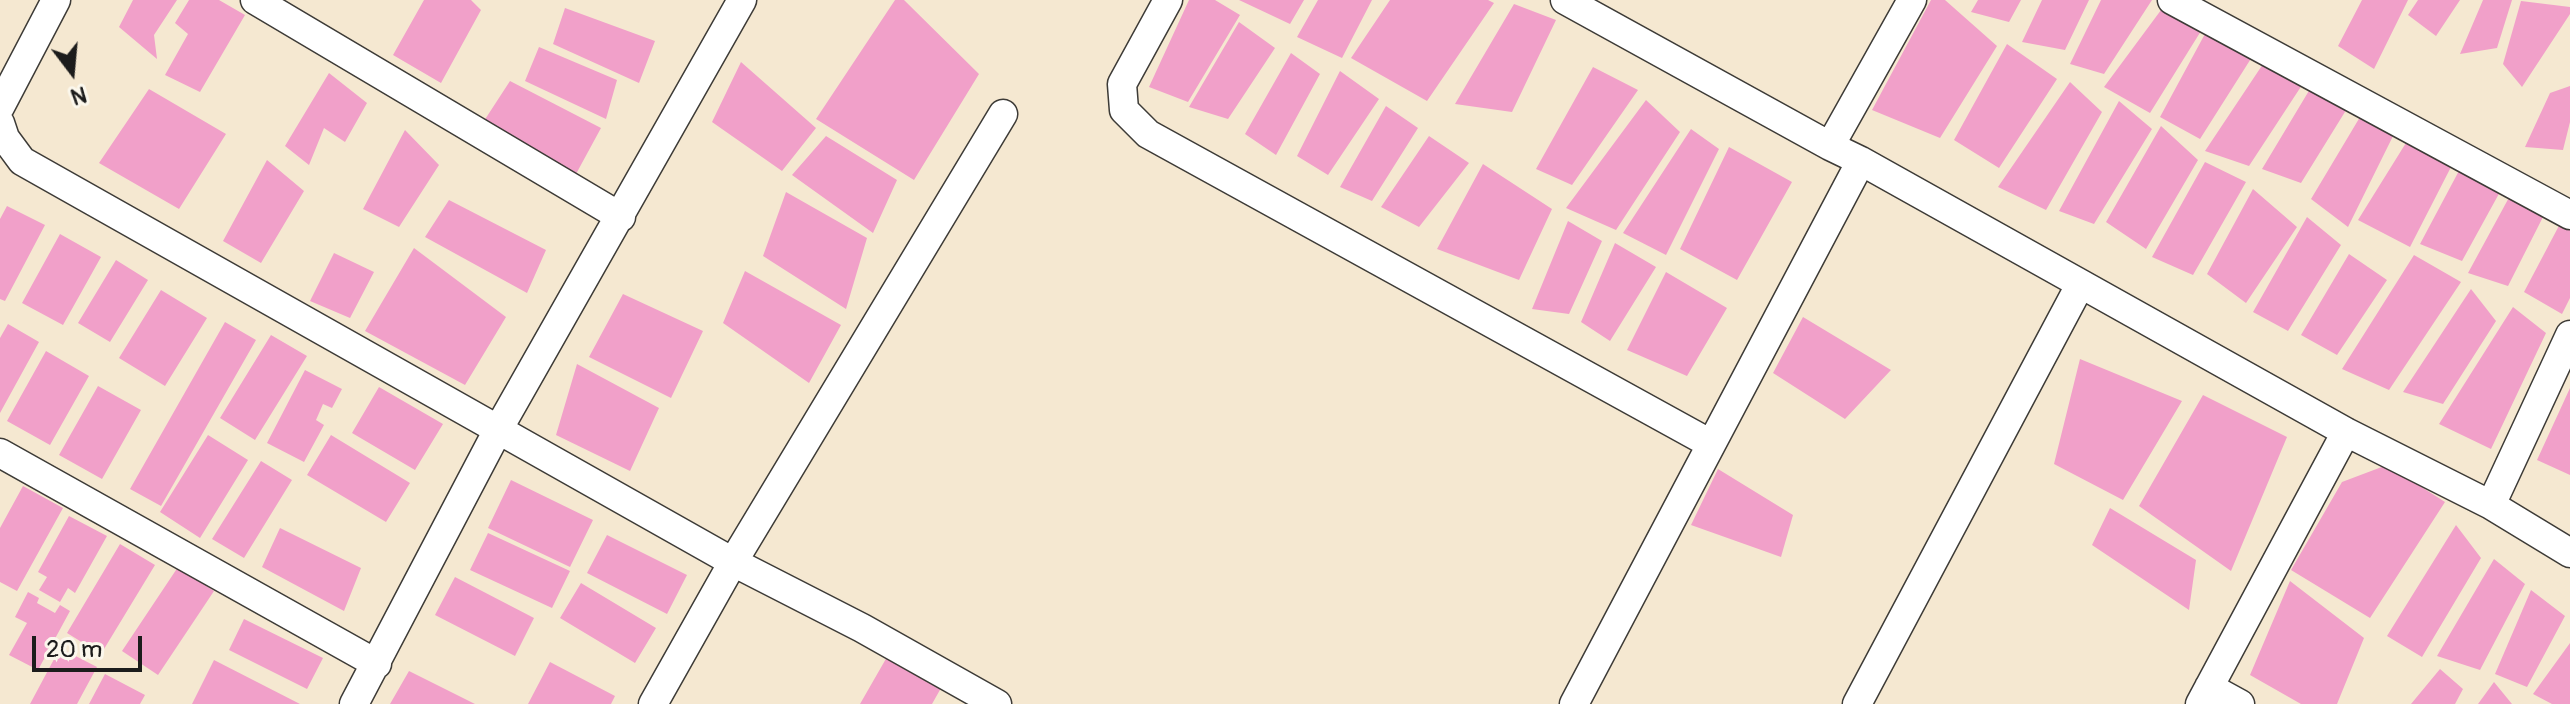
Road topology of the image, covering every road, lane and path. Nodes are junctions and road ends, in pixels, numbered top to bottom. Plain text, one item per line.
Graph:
1 (56, 0) edge
2 (255, 0) edge
3 (742, 0) edge
4 (1168, 0) edge
5 (1565, 0) edge
6 (1912, 0) edge
7 (2172, 0) edge
8 (1615, 12) edge
9 (0, 107) edge
10 (1003, 114) dead end
11 (0, 123) edge
12 (1830, 146) junction
13 (1861, 161) junction
14 (2570, 215) edge
15 (621, 217) junction
16 (2080, 285) junction
17 (2570, 335) edge
18 (499, 428) junction
19 (2346, 432) junction
20 (1711, 444) junction
21 (0, 453) edge
22 (2491, 505) junction
23 (2570, 553) edge
24 (733, 562) junction
25 (377, 664) junction
26 (2205, 695) edge
27 (354, 704) edge
28 (653, 704) edge
29 (997, 704) edge
30 (1574, 704) edge
31 (1857, 704) edge
32 (2240, 704) edge

1 - 9 street
2 - 15 street
3 - 15 street
4 - 20 street
5 - 8 street
6 - 12 street
7 - 14 street
8 - 12 street
10 - 24 street
11 - 18 street
12 - 13 street
13 - 16 street
13 - 20 street
15 - 18 street
16 - 19 street
16 - 31 street
17 - 22 street
18 - 24 street
18 - 25 street
19 - 22 street
19 - 26 street
20 - 30 street
21 - 25 street
22 - 23 street
24 - 28 street
24 - 29 street
25 - 27 street
26 - 32 street

